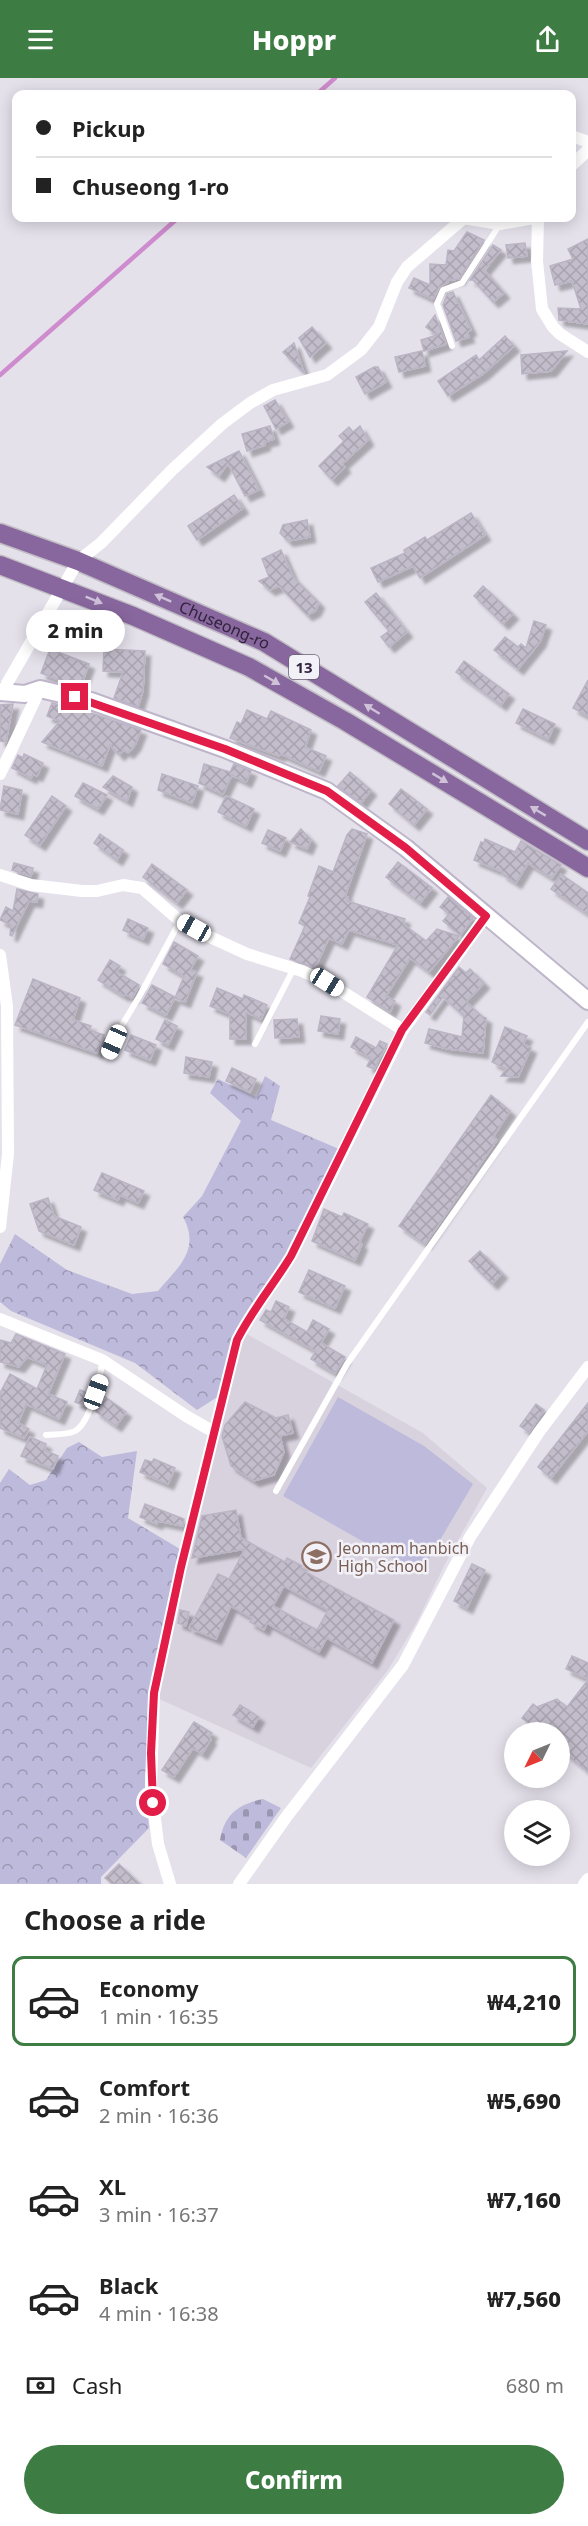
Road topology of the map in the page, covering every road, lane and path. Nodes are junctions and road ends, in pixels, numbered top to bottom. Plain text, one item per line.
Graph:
1 (588, 150) edge
2 (576, 161) edge
3 (459, 222) edge
4 (488, 222) edge
5 (512, 222) edge
6 (536, 222) edge
7 (500, 224) junction
8 (452, 346) dead end
9 (588, 352) edge
10 (0, 533) edge
11 (78, 561) junction
12 (0, 565) edge
13 (63, 588) junction
14 (40, 689) junction
15 (1, 692) edge
16 (0, 774) edge
17 (588, 841) edge
18 (588, 868) edge
19 (0, 875) edge
20 (486, 916) junction
21 (180, 921) junction
22 (0, 955) edge
23 (294, 968) junction
24 (588, 1001) edge
25 (588, 1022) edge
26 (402, 1030) junction
27 (255, 1044) dead end
28 (108, 1054) dead end
29 (0, 1227) edge
30 (0, 1319) edge
31 (102, 1360) junction
32 (588, 1367) edge
33 (214, 1432) junction
34 (46, 1435) dead end
35 (276, 1491) dead end
36 (588, 1879) edge
37 (170, 1884) edge
38 (239, 1884) edge
39 (584, 1884) edge

1 - 2 street
3 - 11 street
4 - 7 street
5 - 7 street
6 - 9 street
7 - 8 lane
10 - 11 main road, Chuseong-ro / 13
11 - 13 street
17 -> 11 main road, Chuseong-ro / 13
12 - 13 main road, Chuseong-ro / 13
13 - 15 street
13 -> 18 main road, Chuseong-ro / 13
14 - 15 street
14 - 16 street
14 - 20 street
19 - 21 street
20 - 24 street
20 - 26 street
21 - 23 street
21 - 28 lane
22 - 29 street
23 - 26 street
23 - 27 lane
25 - 35 lane
26 - 33 street
30 - 31 street
31 - 33 street
31 - 34 lane
32 - 38 street
33 - 37 street
36 - 39 street

